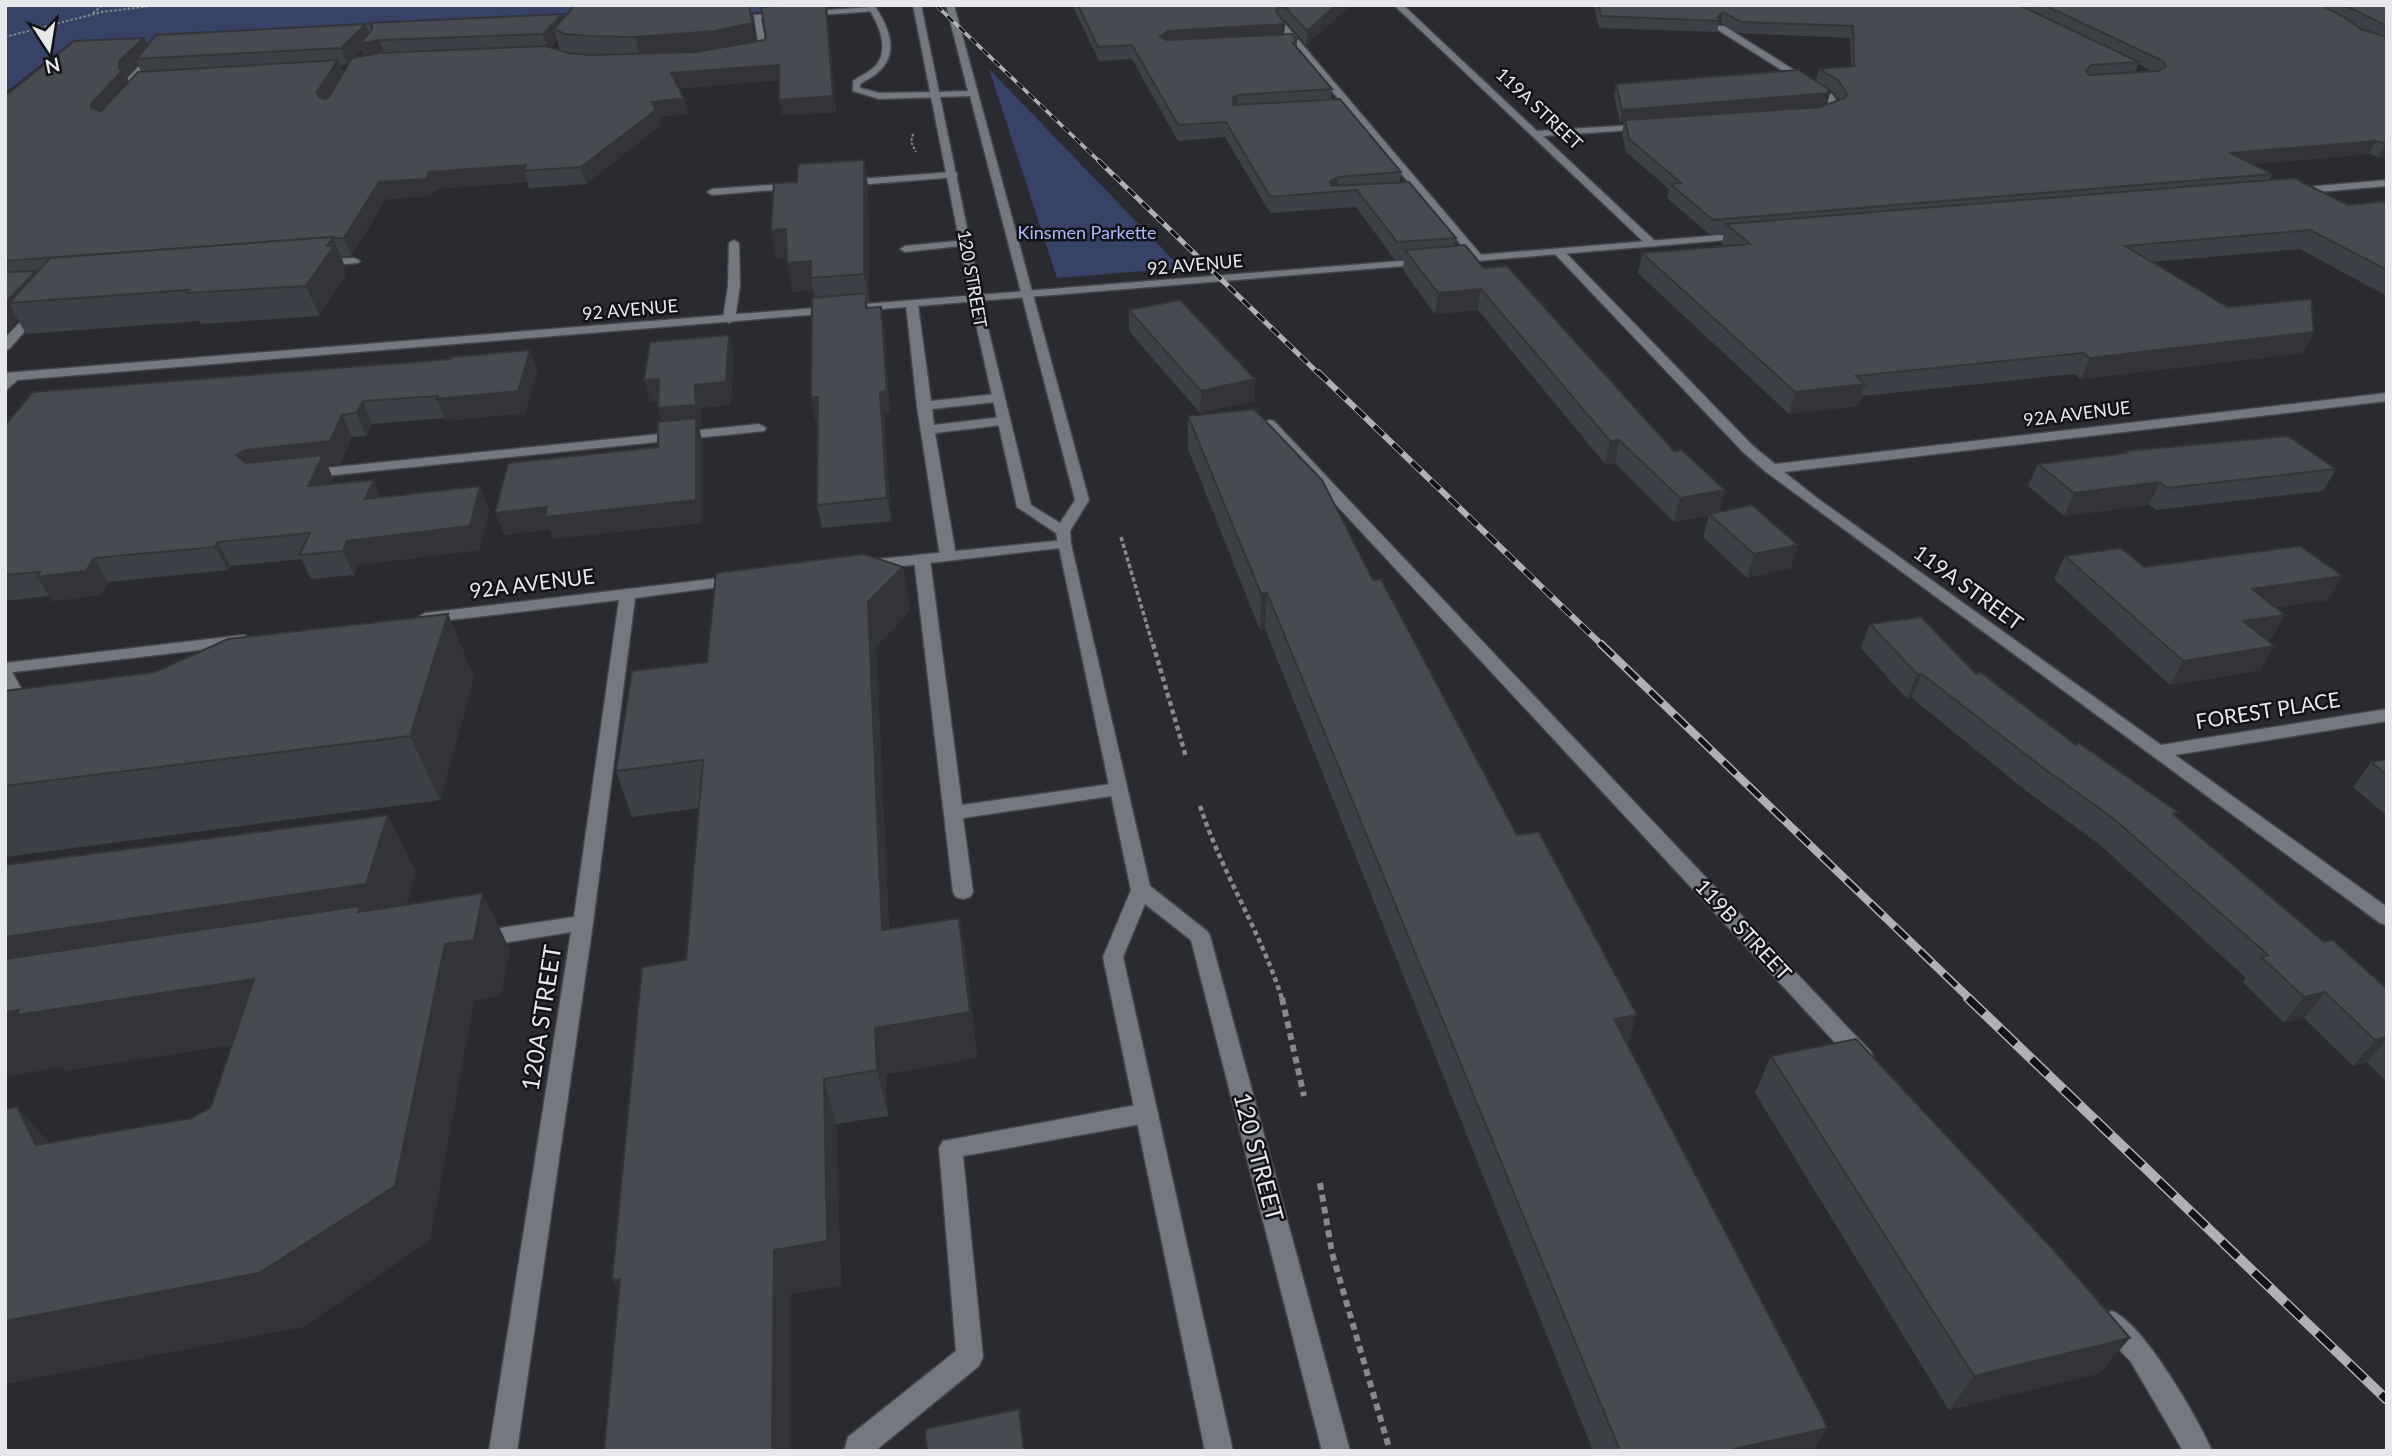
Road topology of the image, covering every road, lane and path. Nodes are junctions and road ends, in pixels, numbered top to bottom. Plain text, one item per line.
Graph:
1 (103, 5) edge
2 (159, 5) edge
3 (917, 5) edge
4 (950, 5) edge
5 (1398, 5) edge
6 (872, 7) edge
7 (89, 16) junction
8 (1282, 25) edge
9 (1721, 28) edge
10 (5, 37) edge
11 (1296, 42) junction
12 (1283, 43) edge
13 (157, 52) edge
14 (746, 56) edge
15 (153, 82) edge
16 (141, 83) junction
17 (132, 93) edge
18 (974, 93) junction
19 (936, 95) junction
20 (1352, 108) junction
21 (1339, 109) edge
22 (1816, 114) edge
23 (1656, 126) edge
24 (1535, 134) junction
25 (953, 175) junction
26 (2387, 183) edge
27 (834, 184) edge
28 (807, 186) edge
29 (712, 192) dead end
30 (1422, 192) junction
31 (2276, 192) edge
32 (1410, 193) edge
33 (1763, 234) edge
34 (734, 243) dead end
35 (966, 243) junction
36 (1652, 244) junction
37 (905, 249) dead end
38 (1558, 251) junction
39 (1478, 258) junction
40 (354, 261) dead end
41 (304, 265) edge
42 (1029, 296) junction
43 (46, 300) edge
44 (975, 300) junction
45 (912, 305) junction
46 (729, 319) junction
47 (5, 346) edge
48 (8, 380) edge
49 (2387, 397) edge
50 (996, 398) junction
51 (924, 406) junction
52 (1002, 421) junction
53 (1269, 424) edge
54 (759, 428) dead end
55 (928, 429) junction
56 (1771, 469) junction
57 (298, 475) edge
58 (1121, 537) dead end
59 (1063, 538) junction
60 (948, 556) junction
61 (922, 559) junction
62 (854, 567) edge
63 (747, 580) edge
64 (628, 593) junction
65 (409, 620) edge
66 (259, 638) edge
67 (5, 668) edge
68 (5, 674) edge
69 (2387, 715) edge
70 (40, 720) edge
71 (2157, 752) junction
72 (1186, 757) dead end
73 (1118, 789) junction
74 (1200, 806) dead end
75 (953, 813) junction
76 (1140, 890) junction
77 (963, 892) dead end
78 (2387, 918) edge
79 (583, 923) junction
80 (457, 943) edge
81 (1876, 1072) edge
82 (1304, 1096) dead end
83 (1147, 1113) junction
84 (1321, 1183) dead end
85 (2102, 1313) edge
86 (503, 1451) edge
87 (858, 1451) edge
88 (1219, 1451) edge
89 (1336, 1451) edge
90 (1390, 1451) edge
91 (2198, 1451) edge

1 - 7 path
2 - 7 path
3 - 19 street, 120 STREET
4 - 18 street
5 - 24 street, 119A STREET
6 - 14 street
6 - 19 street
7 - 10 path
8 - 11 street
9 - 22 street
11 - 12 street
11 - 20 street
13 - 16 street
15 - 16 street
16 - 17 street
18 - 19 street
18 - 42 street
19 - 25 street, 120 STREET
20 - 21 street
20 - 30 street
23 - 24 street
24 - 36 street, 119A STREET
25 - 27 street
25 - 35 street, 120 STREET
26 - 31 street
28 - 29 street
30 - 32 street
30 - 39 street
33 - 36 street, 92 AVENUE
34 - 46 street
35 - 37 street
35 - 44 street, 120 STREET
36 - 38 street, 92 AVENUE
38 - 39 street, 92 AVENUE
38 - 56 street, 119A STREET
39 - 42 street, 92 AVENUE
40 - 41 street
42 - 44 street, 92 AVENUE
42 - 59 street
43 - 47 street
44 - 45 street, 92 AVENUE
44 - 50 street, 120 STREET
45 - 46 street, 92 AVENUE
45 - 51 street
46 - 48 street, 92 AVENUE
49 - 56 street, 92A AVENUE
50 - 51 street
50 - 52 street, 120 STREET
51 - 55 street
52 - 55 street
52 - 59 street, 120 STREET
53 - 81 street, 119B STREET
54 - 57 street
55 - 60 street
56 - 71 street, 119A STREET
58 - 72 path
59 - 60 street
59 - 73 street
60 - 61 street
61 - 62 street
61 - 75 street
63 - 64 street, 92A AVENUE
64 - 65 street, 92A AVENUE
64 - 79 street, 120A STREET
66 - 67 street
68 - 70 street
69 - 71 street, FOREST PLACE
71 - 78 street, 119A STREET
73 - 75 street
73 - 76 street
74 - 82 path
75 - 77 street
76 - 83 street
76 - 89 street, 120 STREET
79 - 80 street
79 - 86 street, 120A STREET
83 - 87 street
83 - 88 street
84 - 90 path
85 - 91 street

